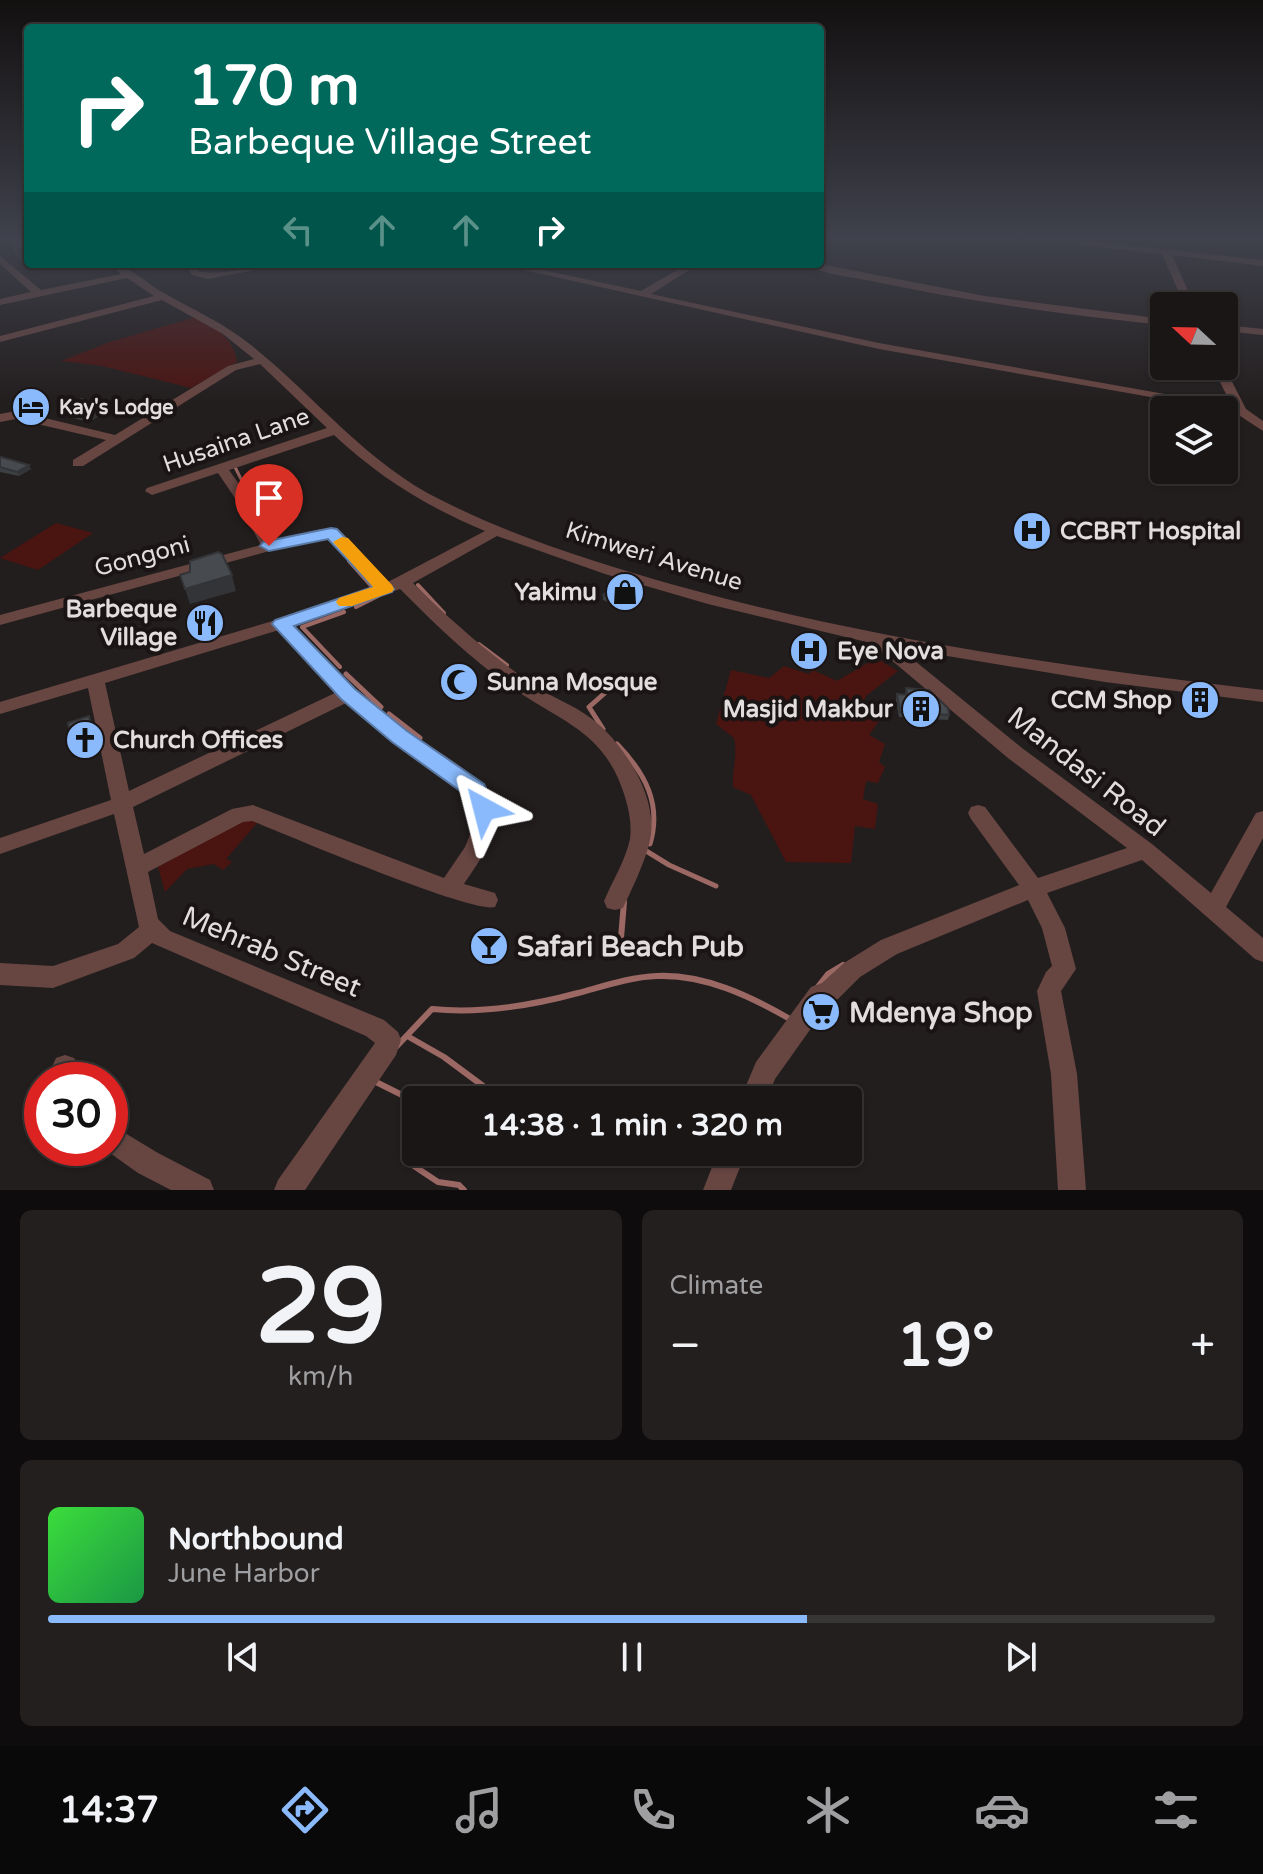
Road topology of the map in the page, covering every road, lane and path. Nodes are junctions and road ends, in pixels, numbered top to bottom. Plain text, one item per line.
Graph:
1 (46, 293) edge
2 (156, 293) edge
3 (631, 293) edge
4 (646, 293) edge
5 (937, 293) edge
6 (39, 294) joint
7 (642, 295) junction
8 (163, 297) junction
9 (0, 302) edge
10 (1150, 320) edge
11 (1238, 329) edge
12 (1263, 332) edge
13 (0, 339) edge
14 (261, 360) junction
15 (1225, 380) edge
16 (1241, 411) junction
17 (0, 418) edge
18 (1263, 427) edge
19 (335, 430) junction
20 (116, 439) junction
21 (78, 463) dead end
22 (221, 468) junction
23 (152, 491) dead end
24 (498, 530) junction
25 (269, 546) junction
26 (394, 585) junction
27 (0, 620) edge
28 (282, 624) junction
29 (876, 637) junction
30 (95, 679) junction
31 (348, 694) junction
32 (1263, 696) edge
33 (0, 708) edge
34 (121, 804) junction
35 (978, 813) dead end
36 (1263, 819) edge
37 (0, 846) edge
38 (1145, 850) junction
39 (136, 868) junction
40 (449, 889) junction
41 (1032, 890) junction
42 (487, 900) dead end
43 (615, 901) dead end
44 (1214, 908) junction
45 (152, 930) junction
46 (1263, 952) edge
47 (0, 974) edge
48 (759, 1086) edge
49 (128, 1149) edge
50 (726, 1166) edge
51 (200, 1190) edge
52 (288, 1190) edge
53 (717, 1190) edge
54 (1072, 1190) edge

1 - 6 street
2 - 8 street, Kimweri Avenue
3 - 7 street
4 - 7 street
5 - 10 street
6 - 9 street
7 - 16 street
8 - 13 street
8 - 14 street, Kimweri Avenue
11 - 12 street
14 - 19 street, Kimweri Avenue
14 - 20 street
15 - 16 street
16 - 18 street
17 - 20 street
19 - 22 street, Husaina Lane
19 - 24 street, Kimweri Avenue
20 - 21 street
22 - 23 street, Husaina Lane
22 - 25 street
24 - 26 street
24 - 29 street, Kimweri Avenue
25 - 26 street, Gongoni
25 - 27 street, Gongoni
26 - 28 street
26 - 43 street
28 - 30 street
28 - 31 street
29 - 32 street, Kimweri Avenue
29 - 38 street, Mandasi Road
30 - 33 street
30 - 34 street, Mehrab Street
31 - 34 street
31 - 40 street
34 - 37 street
34 - 39 street, Mehrab Street
35 - 41 street
36 - 44 street
38 - 41 street
38 - 44 street, Mandasi Road
39 - 40 street
39 - 45 street, Mehrab Street
40 - 42 street
41 - 48 street
41 - 54 street
44 - 46 street, Mandasi Road
45 - 47 street
45 - 52 street, Mehrab Street
49 - 51 street
50 - 53 street

